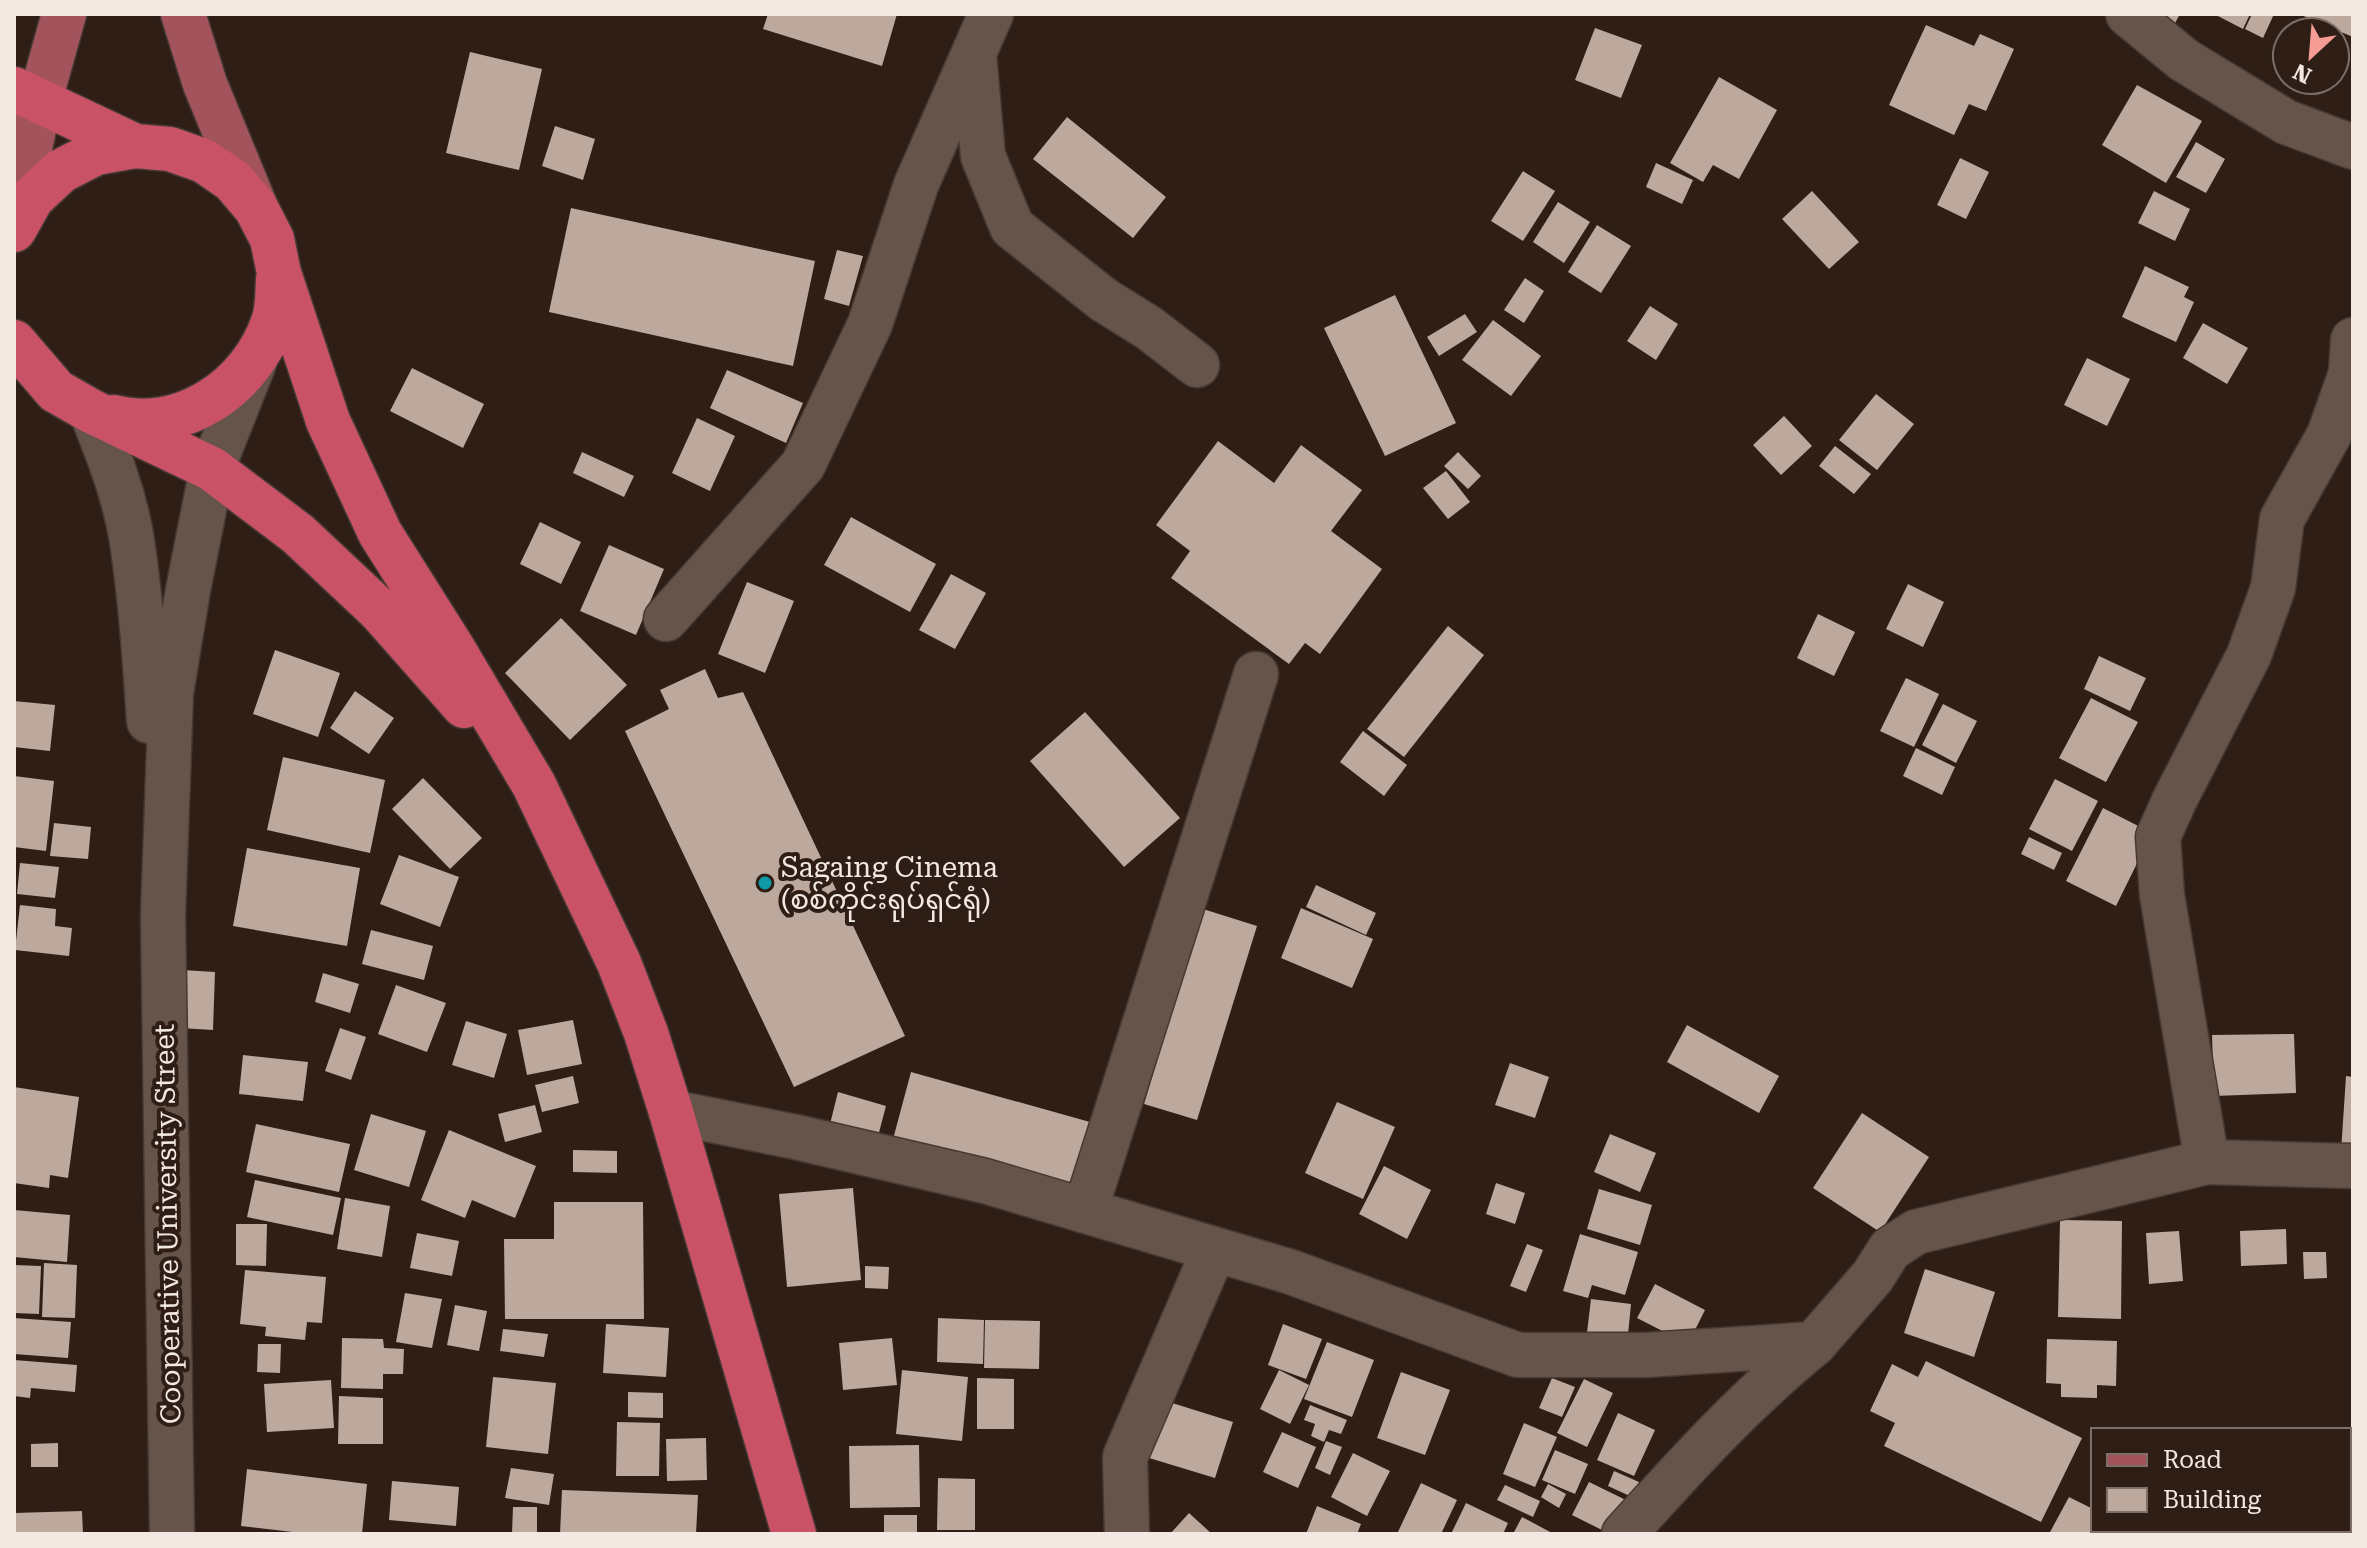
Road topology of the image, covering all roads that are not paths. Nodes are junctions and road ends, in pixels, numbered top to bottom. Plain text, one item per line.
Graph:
1 (64, 14) edge
2 (183, 14) edge
3 (2128, 14) edge
4 (983, 33) edge
5 (27, 95) edge
6 (135, 146) junction
7 (2353, 147) edge
8 (256, 208) junction
9 (14, 228) edge
10 (279, 273) junction
11 (2353, 340) edge
12 (19, 346) edge
13 (254, 363) junction
14 (1197, 365) dead end
15 (91, 411) junction
16 (212, 469) junction
17 (666, 619) dead end
18 (1256, 674) dead end
19 (534, 785) junction
20 (163, 915) junction
21 (671, 1112) junction
22 (2207, 1162) junction
23 (2353, 1166) edge
24 (1085, 1211) junction
25 (1214, 1250) junction
26 (1814, 1344) junction
27 (172, 1534) edge
28 (794, 1534) edge
29 (1127, 1534) edge
30 (1624, 1534) edge

1 - 5 main road
2 - 8 main road
3 - 7 street
4 - 14 street
4 - 17 street
5 - 6 highway
5 - 9 main road
6 - 8 highway
6 - 9 highway
8 - 10 highway
10 - 13 highway
10 - 19 highway
11 - 22 street
12 - 15 highway
13 - 15 highway
13 - 16 street, Cooperative University Street
15 - 16 highway
15 - 20 street, Cooperative University Street
16 - 19 highway
16 - 20 street, Cooperative University Street
18 - 24 street
19 - 21 highway
20 - 27 street, Cooperative University Street
21 - 24 street
21 - 28 highway
22 - 23 street
22 - 26 street
24 - 25 street
25 - 26 street
25 - 29 street
26 - 30 street

